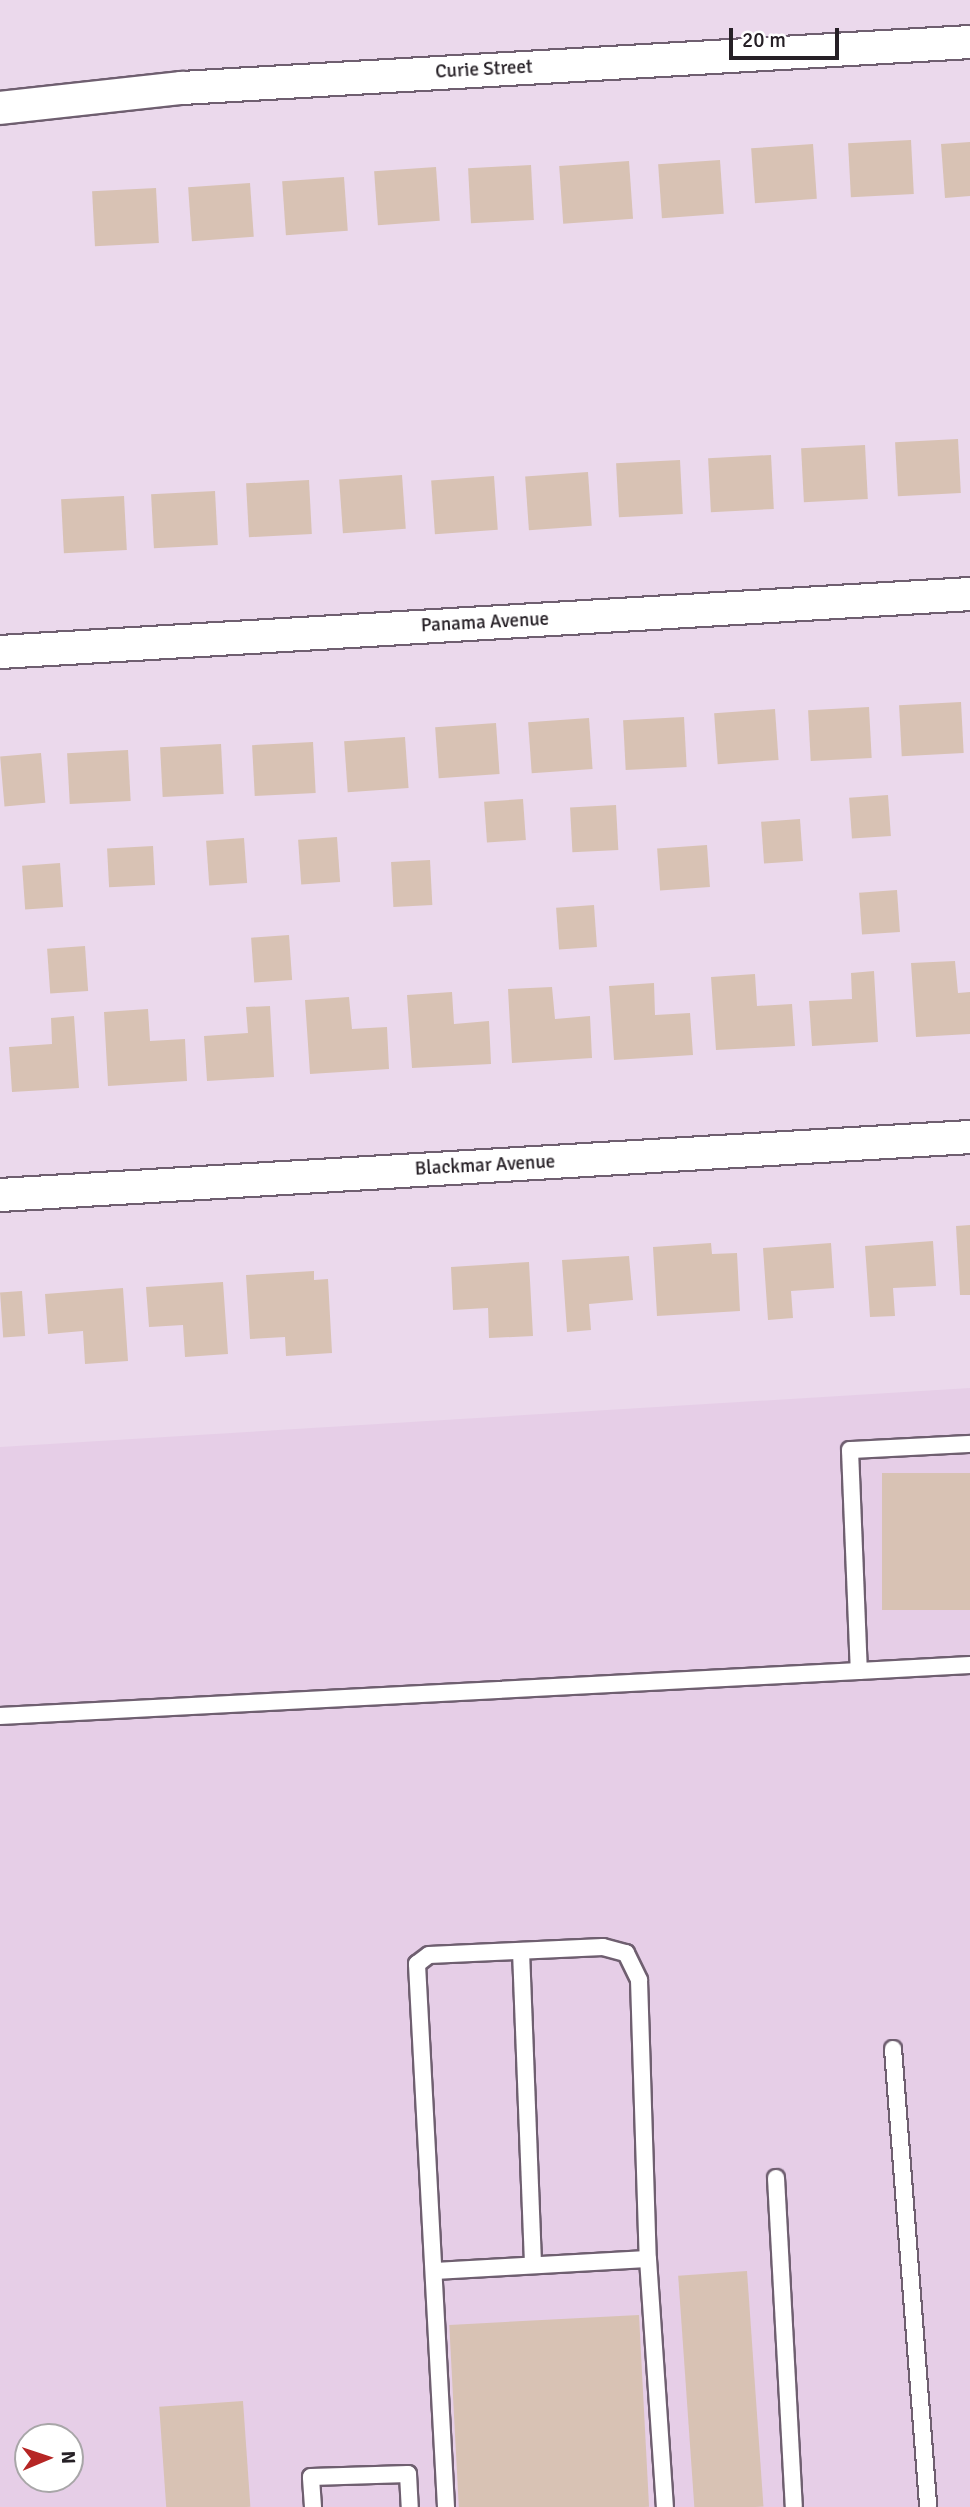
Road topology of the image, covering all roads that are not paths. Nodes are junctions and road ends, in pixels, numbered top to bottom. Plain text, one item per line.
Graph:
1 (970, 42) edge
2 (0, 108) edge
3 (970, 594) edge
4 (0, 652) edge
5 (970, 1137) edge
6 (0, 1195) edge
7 (970, 1444) edge
8 (970, 1665) edge
9 (859, 1671) junction
10 (0, 1716) edge
11 (521, 1951) junction
12 (893, 2049) dead end
13 (776, 2178) dead end
14 (648, 2259) junction
15 (533, 2265) junction
16 (434, 2271) junction
17 (313, 2507) edge
18 (410, 2507) edge
19 (446, 2507) edge
20 (665, 2507) edge
21 (794, 2507) edge
22 (928, 2507) edge

1 - 2 street, Curie Street
3 - 4 street, Panama Avenue
5 - 6 street, Blackmar Avenue
7 - 9 lane
8 - 9 lane
9 - 10 lane
11 - 14 lane
11 - 15 lane
11 - 16 lane
12 - 22 lane
13 - 21 lane
14 - 15 lane
14 - 20 lane
15 - 16 lane
16 - 19 lane
17 - 18 lane

